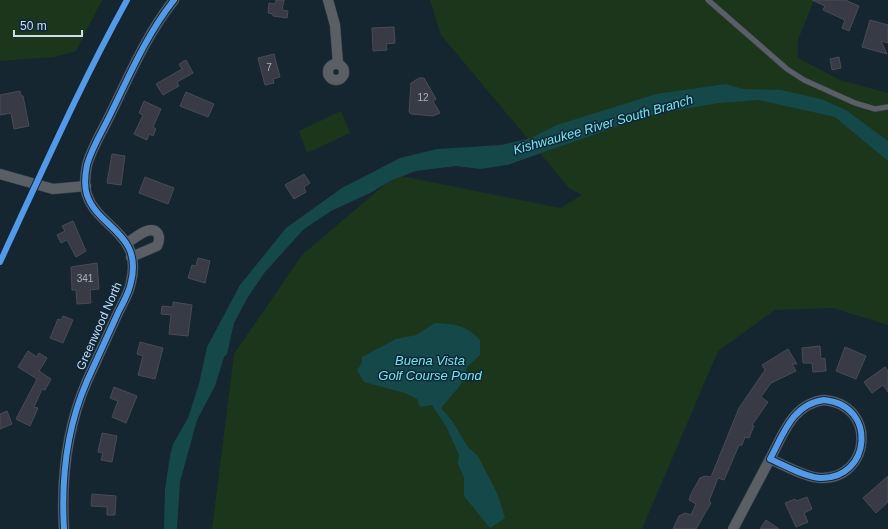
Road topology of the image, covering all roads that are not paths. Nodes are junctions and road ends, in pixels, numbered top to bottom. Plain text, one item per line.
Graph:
1 (174, 0) edge
2 (328, 0) edge
3 (708, 0) edge
4 (338, 64) dead end
5 (888, 107) edge
6 (0, 174) edge
7 (86, 186) junction
8 (127, 244) junction
9 (131, 257) junction
10 (770, 459) junction
11 (64, 529) edge
12 (733, 529) edge

1 - 7 street, Greenwood North
2 - 4 street
3 - 5 lane
6 - 7 street
7 - 8 street, Greenwood North
8 - 9 street, Greenwood North
8 - 9 street
9 - 11 street, Greenwood North
10 - 10 street
10 - 12 street

